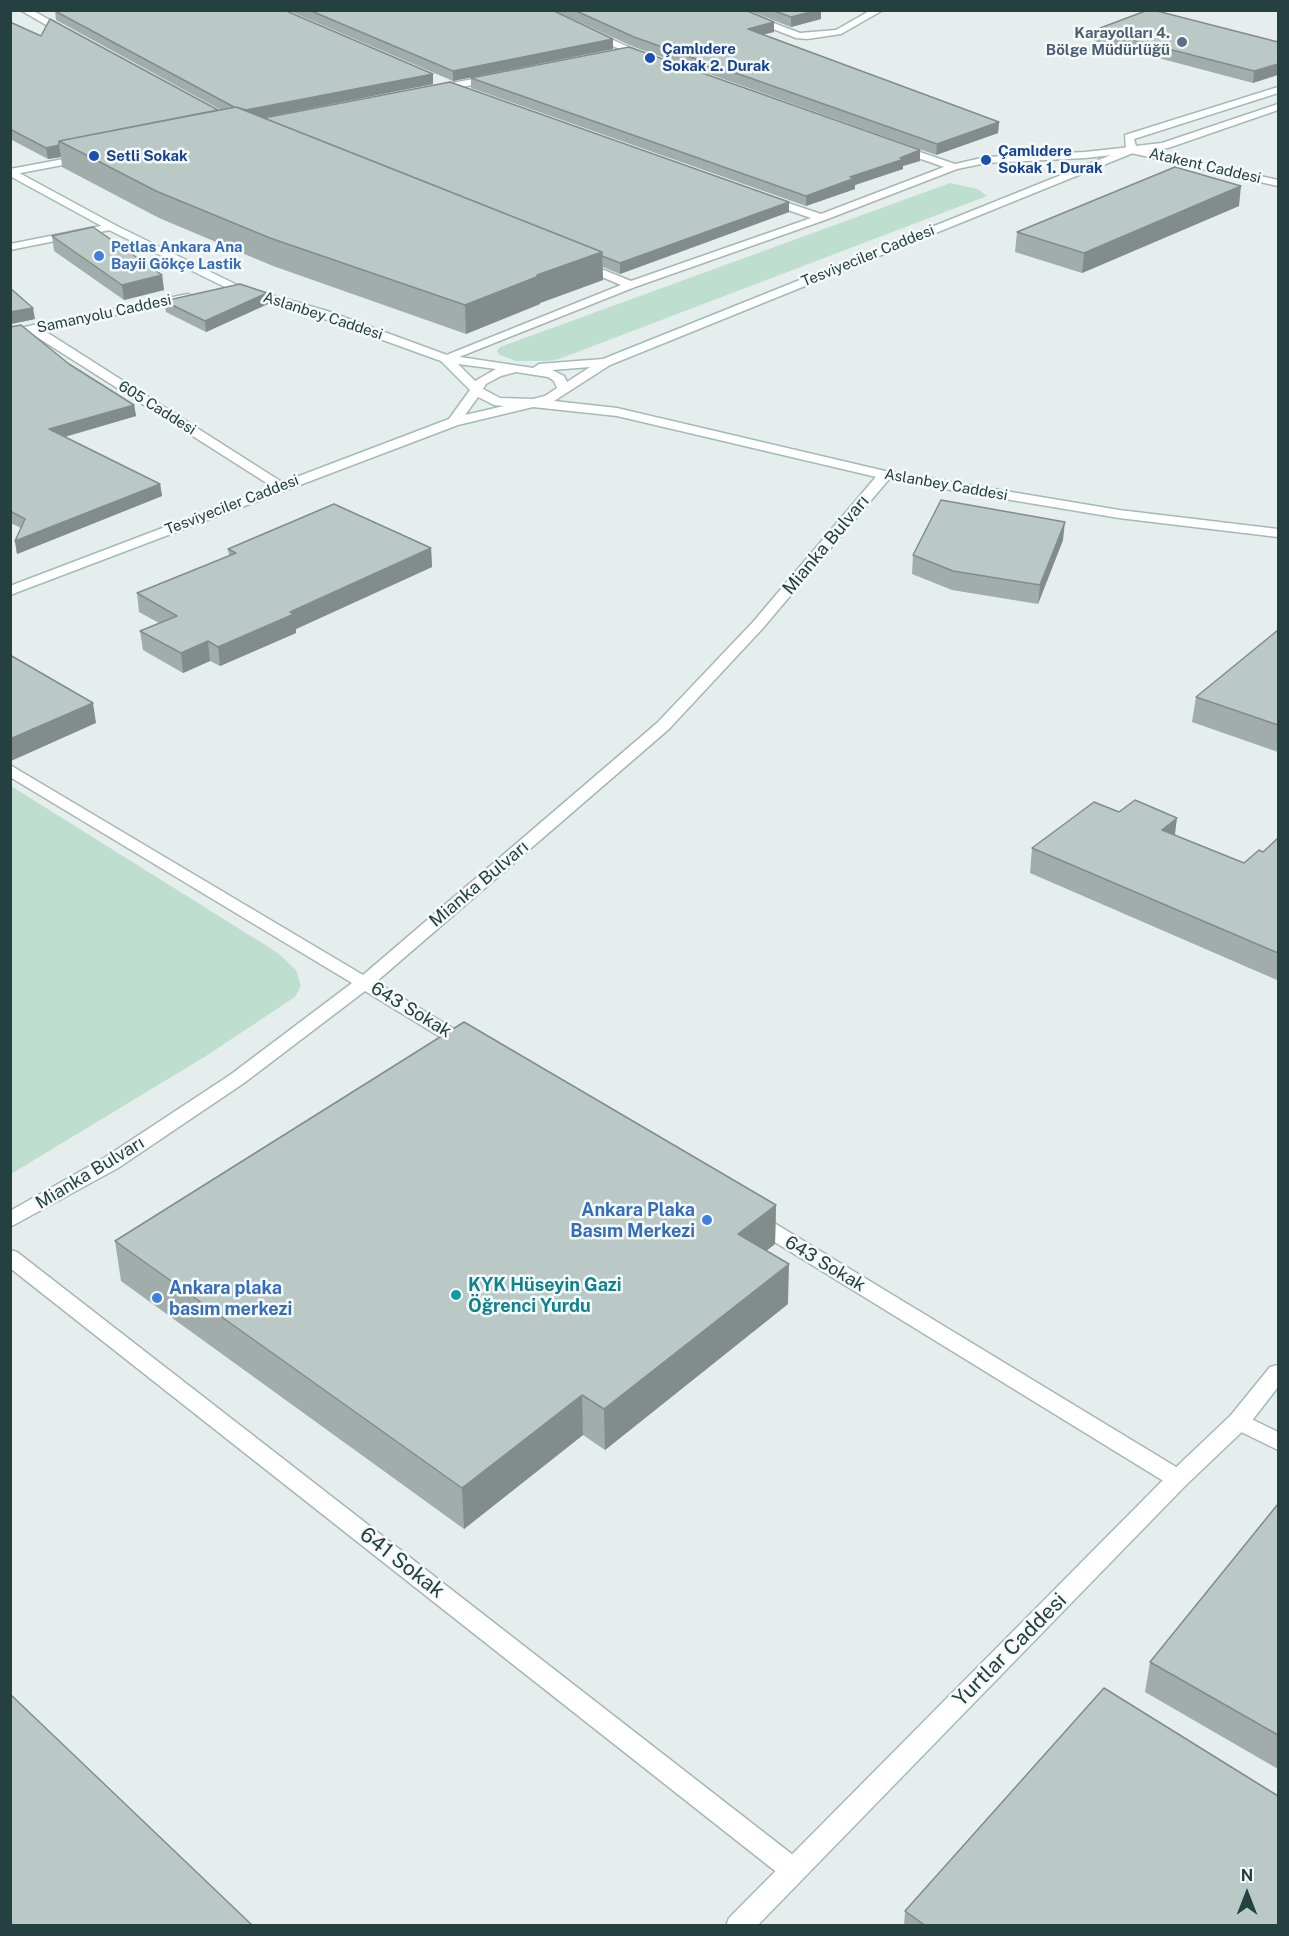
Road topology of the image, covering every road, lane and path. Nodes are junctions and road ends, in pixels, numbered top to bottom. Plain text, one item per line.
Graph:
1 (729, 10) edge
2 (879, 10) edge
3 (24, 11) edge
4 (579, 28) edge
5 (77, 38) edge
6 (630, 51) junction
7 (608, 55) edge
8 (650, 58) edge
9 (508, 75) edge
10 (431, 77) edge
11 (452, 86) junction
12 (1278, 90) edge
13 (430, 91) edge
14 (474, 94) edge
15 (1278, 107) edge
16 (886, 143) edge
17 (1131, 150) junction
18 (94, 156) edge
19 (954, 167) junction
20 (11, 172) edge
21 (1278, 183) edge
22 (753, 194) edge
23 (820, 218) junction
24 (111, 227) junction
25 (10, 247) edge
26 (566, 259) edge
27 (631, 285) junction
28 (233, 287) junction
29 (33, 329) junction
30 (10, 334) edge
31 (445, 358) junction
32 (606, 362) junction
33 (525, 369) junction
34 (478, 388) junction
35 (563, 388) junction
36 (536, 403) junction
37 (617, 412) junction
38 (454, 422) junction
39 (885, 475) junction
40 (281, 486) junction
41 (1278, 533) edge
42 (10, 591) edge
43 (10, 770) edge
44 (365, 982) junction
45 (487, 1057) edge
46 (741, 1212) edge
47 (10, 1220) edge
48 (10, 1257) edge
49 (1278, 1373) edge
50 (1239, 1421) junction
51 (1278, 1442) edge
52 (1178, 1479) junction
53 (793, 1870) junction
54 (739, 1926) edge

1 - 2 street
3 - 5 street
4 - 6 street
6 - 7 street
6 - 8 street
9 - 11 street
10 - 11 street
11 - 13 street
11 - 14 street
12 - 17 street
15 - 17 street, Tesviyeciler Caddesi
16 - 19 street
17 - 19 street
17 - 21 street, Atakent Caddesi
17 - 32 street, Tesviyeciler Caddesi
18 - 20 street
19 - 23 street
20 - 24 street, Aslanbey Caddesi
22 - 23 street
23 - 27 street
24 - 25 street
24 - 28 street, Aslanbey Caddesi
26 - 27 street
27 - 31 street
28 - 29 street, Samanyolu Caddesi
28 - 31 street, Aslanbey Caddesi
29 - 30 street, Samanyolu Caddesi
29 - 40 street, 605 Caddesi
31 - 33 street
31 - 34 street
32 - 33 street
32 - 35 street
33 - 34 street
33 - 35 street
34 - 36 street
34 - 38 street
35 - 36 street
35 - 37 street
36 - 37 street
36 - 38 street, Tesviyeciler Caddesi
37 - 39 street, Aslanbey Caddesi
38 - 40 street, Tesviyeciler Caddesi
39 - 41 street, Aslanbey Caddesi
39 - 44 street, Mianka Bulvarı
40 - 42 street, Tesviyeciler Caddesi
43 - 44 street, 643 Sokak
44 - 45 street, 643 Sokak
44 - 47 street, Mianka Bulvarı
46 - 52 street, 643 Sokak
48 - 53 street, 641 Sokak
49 - 50 street, Yurtlar Caddesi
50 - 51 street
50 - 52 street, Yurtlar Caddesi
52 - 53 street, Yurtlar Caddesi
53 - 54 street, Yurtlar Caddesi

